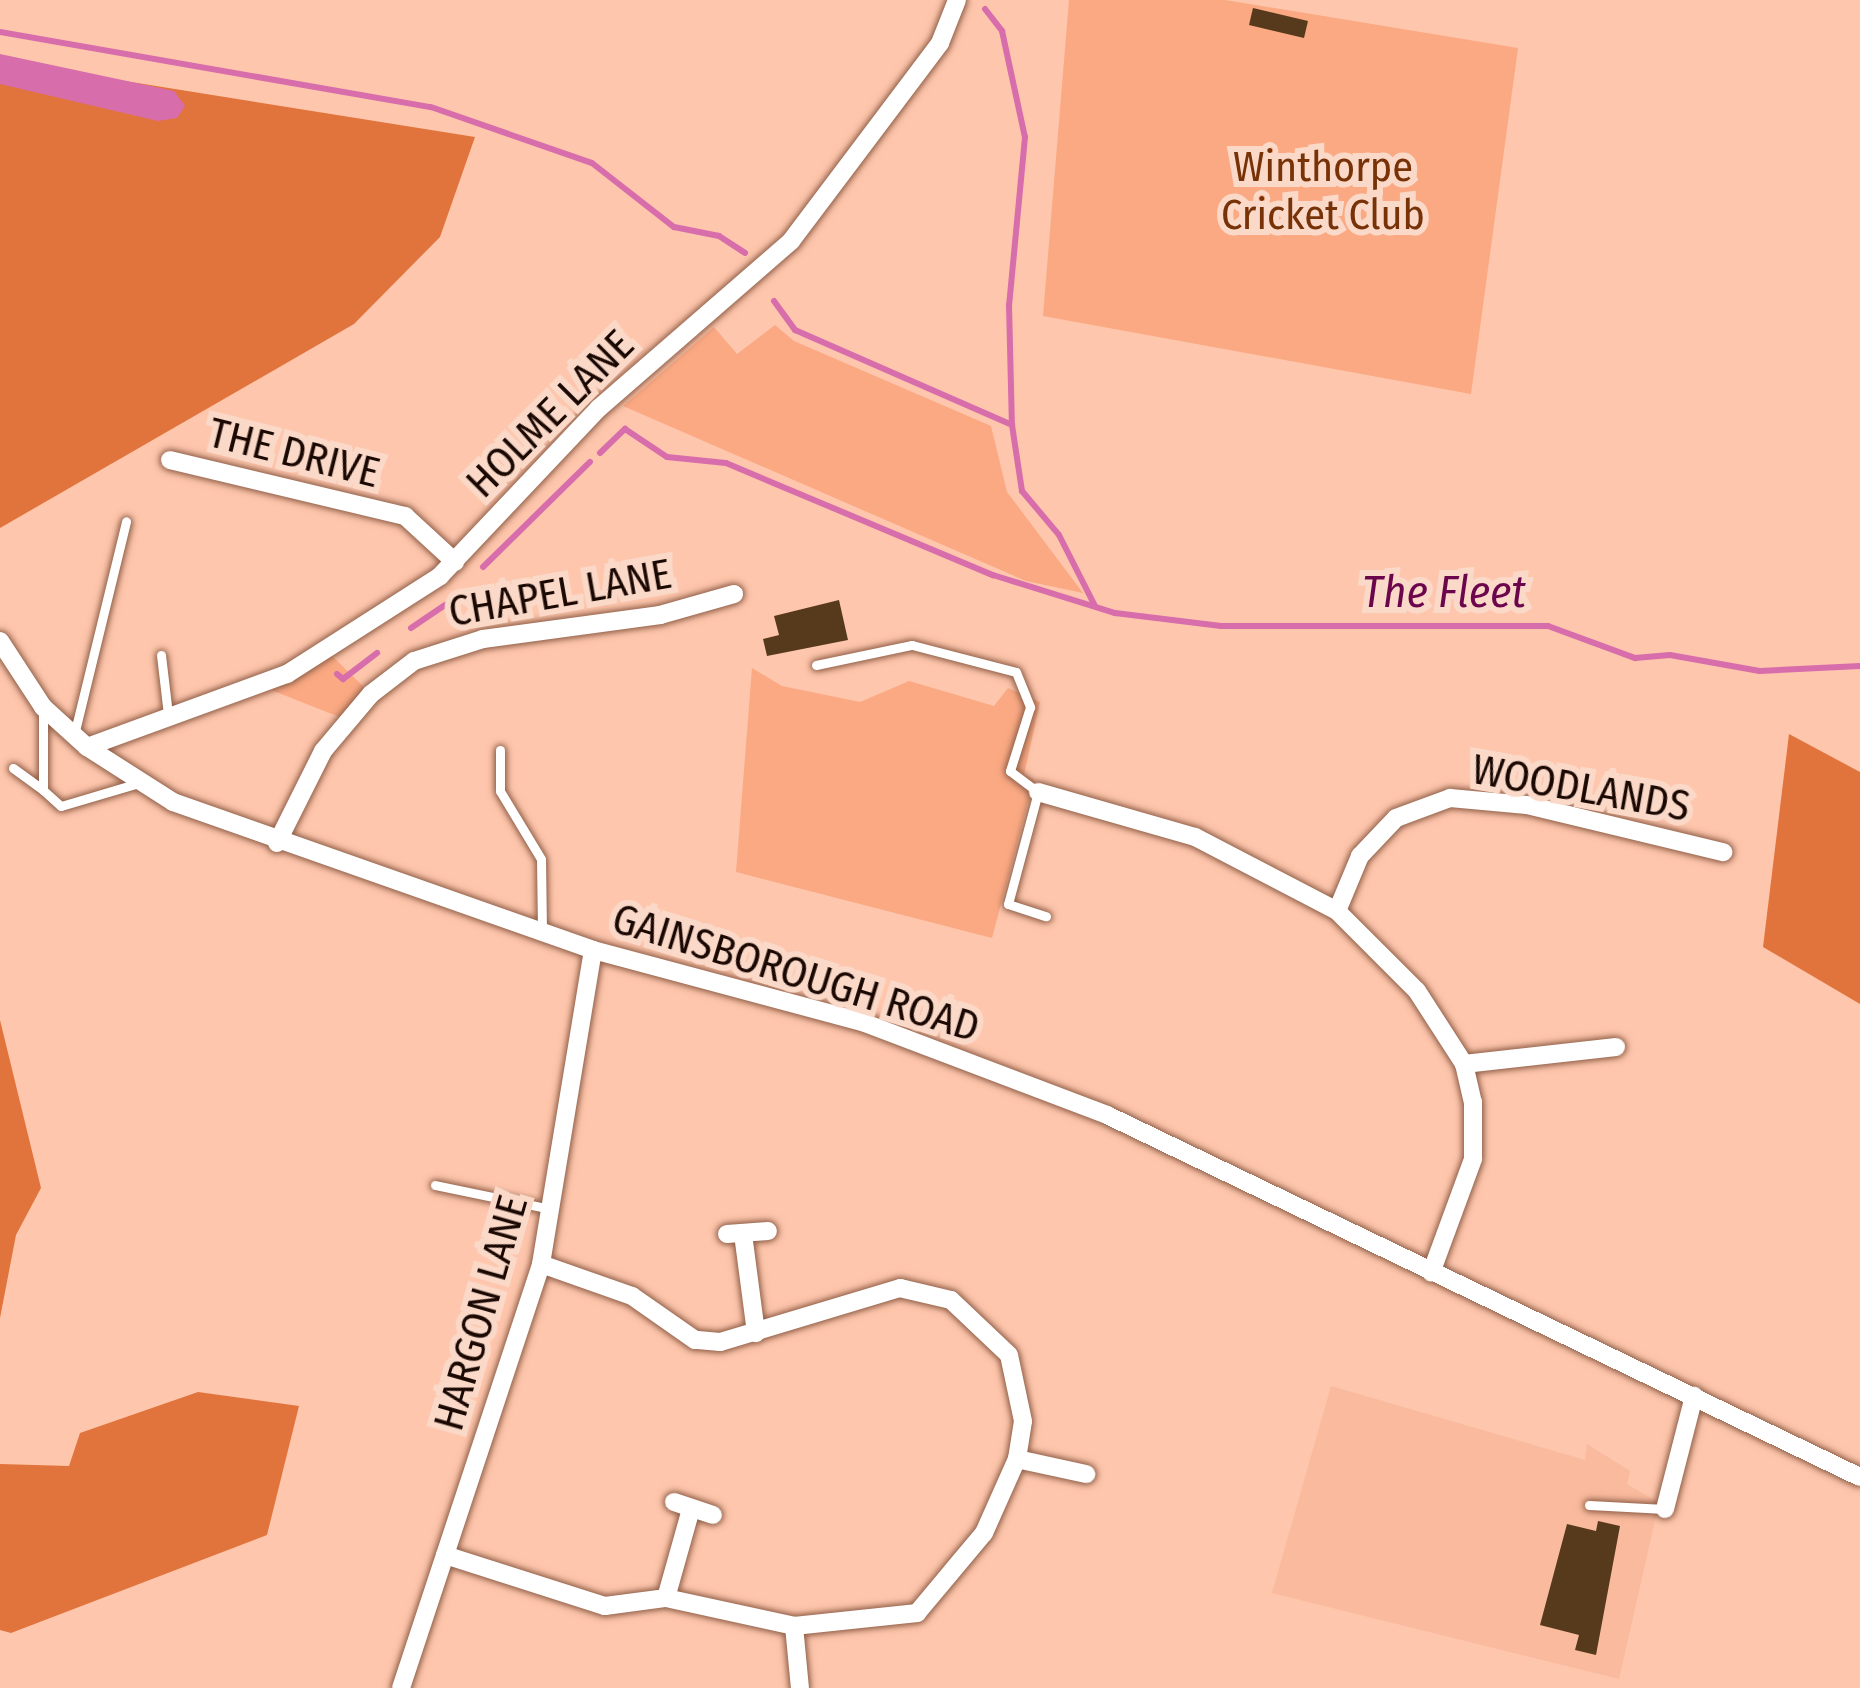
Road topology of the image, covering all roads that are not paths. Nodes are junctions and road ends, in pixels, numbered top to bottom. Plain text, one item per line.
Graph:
1 (957, 0) edge
2 (170, 460) dead end
3 (127, 521) dead end
4 (455, 562) junction
5 (734, 593) dead end
6 (0, 641) edge
7 (161, 655) dead end
8 (816, 665) dead end
9 (43, 707) junction
10 (169, 721) junction
11 (80, 741) junction
12 (500, 750) dead end
13 (13, 768) dead end
14 (142, 782) junction
15 (43, 790) junction
16 (1038, 792) junction
17 (277, 842) junction
18 (1723, 851) dead end
19 (1337, 911) junction
20 (1046, 916) dead end
21 (542, 933) junction
22 (593, 950) junction
23 (1616, 1047) dead end
24 (1464, 1064) junction
25 (435, 1186) dead end
26 (551, 1209) junction
27 (768, 1231) dead end
28 (541, 1264) junction
29 (1431, 1274) junction
30 (756, 1333) junction
31 (1694, 1396) junction
32 (1017, 1459) junction
33 (1087, 1474) dead end
34 (1860, 1477) edge
35 (1588, 1505) dead end
36 (1665, 1509) joint
37 (713, 1515) dead end
38 (445, 1555) junction
39 (666, 1598) junction
40 (794, 1626) junction
41 (401, 1688) edge
42 (800, 1688) edge

1 - 4 street, HOLME LANE
2 - 4 street, THE DRIVE
3 - 11 lane
4 - 10 street, HOLME LANE
5 - 17 street, CHAPEL LANE
6 - 9 street, GAINSBOROUGH ROAD
7 - 10 lane
8 - 16 lane
9 - 11 street, GAINSBOROUGH ROAD
9 - 15 lane
10 - 11 street, HOLME LANE
11 - 14 street, GAINSBOROUGH ROAD
12 - 21 lane
13 - 15 lane
14 - 15 lane
14 - 17 street, GAINSBOROUGH ROAD
16 - 19 street
16 - 20 lane
17 - 21 street, GAINSBOROUGH ROAD
18 - 19 street, WOODLANDS
19 - 24 street
21 - 22 street, GAINSBOROUGH ROAD
22 - 26 street, HARGON LANE
22 - 29 street, GAINSBOROUGH ROAD
23 - 24 street
24 - 29 street
25 - 26 lane
26 - 28 street, HARGON LANE
27 - 30 street
28 - 30 street
28 - 38 street, HARGON LANE
29 - 31 street, GAINSBOROUGH ROAD
30 - 32 street
31 - 34 street, GAINSBOROUGH ROAD
31 - 36 street
32 - 33 street
32 - 40 street
35 - 36 lane
37 - 39 street
38 - 39 street
38 - 41 street, HARGON LANE
39 - 40 street
40 - 42 street

